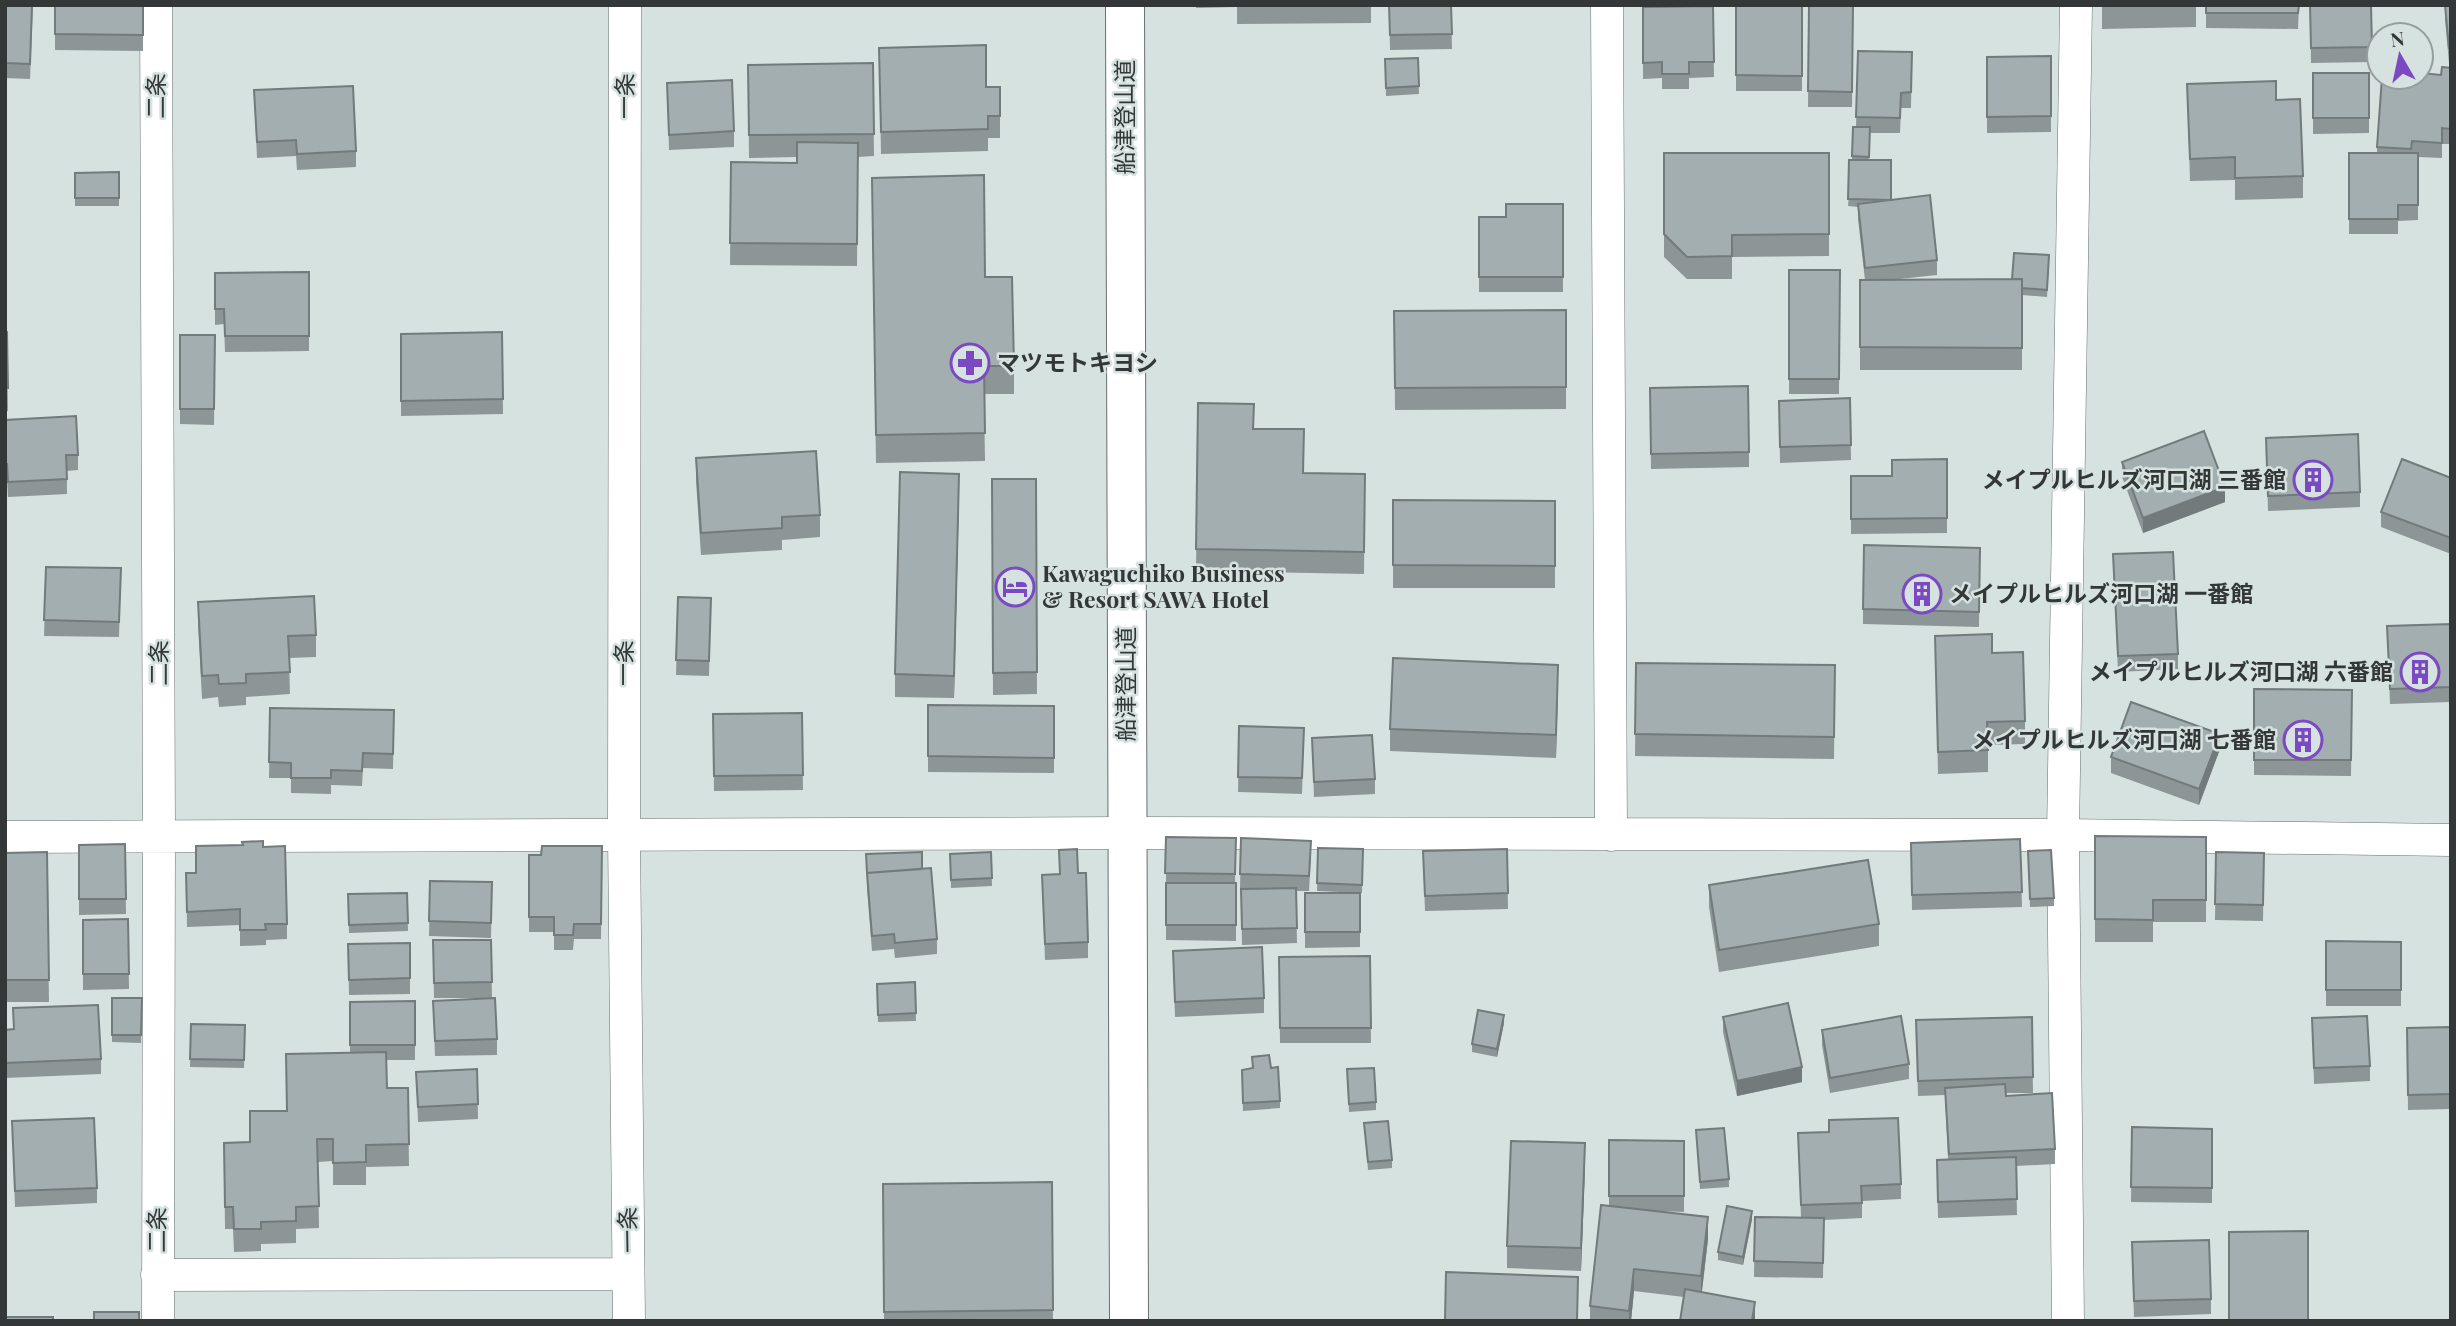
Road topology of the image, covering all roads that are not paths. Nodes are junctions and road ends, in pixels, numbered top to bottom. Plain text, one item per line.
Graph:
1 (156, 5) edge
2 (625, 5) edge
3 (1125, 5) edge
4 (1606, 5) edge
5 (2076, 5) edge
6 (1126, 833) junction
7 (159, 835) junction
8 (624, 835) junction
9 (1611, 835) junction
10 (2063, 835) junction
11 (5, 837) edge
12 (2451, 840) edge
13 (628, 1274) junction
14 (157, 1275) junction
15 (158, 1321) edge
16 (629, 1321) edge
17 (1129, 1321) edge
18 (2068, 1321) edge

1 - 7 street, 二条
2 - 8 street, 一条
3 - 6 street, 船津登山道
4 - 9 street
5 - 10 street
6 - 8 street
6 - 9 street
6 - 17 street, 船津登山道
7 - 8 street
7 - 11 street
7 - 14 street, 二条
8 - 13 street, 一条
9 - 10 street
10 - 12 street
10 - 18 street
13 - 14 street
13 - 16 street, 一条
14 - 15 street, 二条

